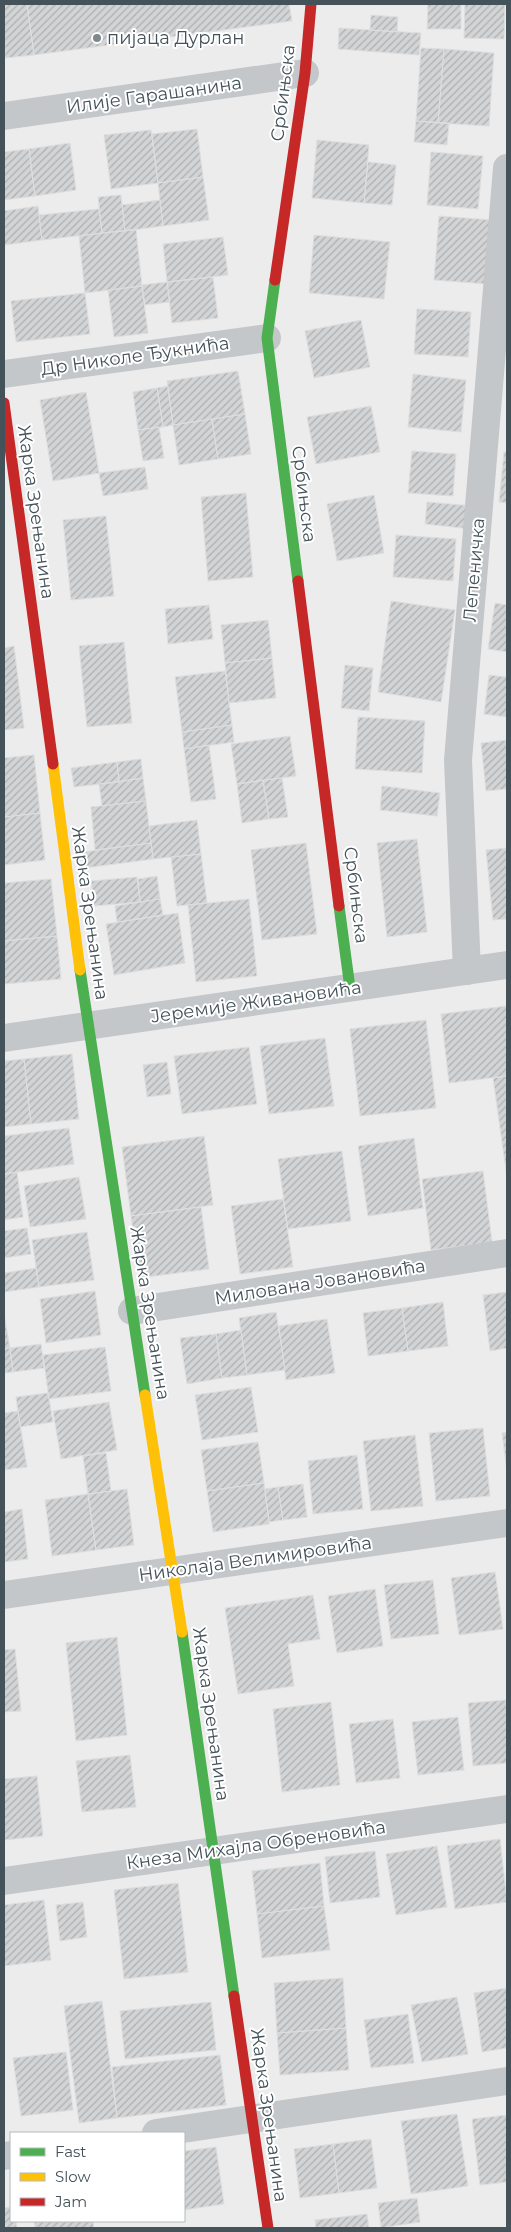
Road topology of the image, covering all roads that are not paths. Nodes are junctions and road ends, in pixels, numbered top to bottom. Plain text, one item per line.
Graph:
1 (311, 4) edge
2 (305, 73) junction
3 (4, 116) edge
4 (507, 168) edge
5 (267, 338) junction
6 (4, 374) edge
7 (4, 403) edge
8 (507, 965) edge
9 (467, 972) junction
10 (350, 988) junction
11 (88, 1026) junction
12 (4, 1038) edge
13 (507, 1253) edge
14 (132, 1311) junction
15 (507, 1523) edge
16 (173, 1571) junction
17 (4, 1595) edge
18 (507, 1809) edge
19 (212, 1851) junction
20 (4, 1881) edge
21 (507, 2081) edge
22 (253, 2118) junction
23 (162, 2132) edge
24 (268, 2228) edge

1 - 2 street, Србињска
2 - 3 street, Илије Гарашанина
2 - 5 street, Србињска
4 - 9 street, Лепеничка
5 - 6 street, Др Николе Ђукнића
5 - 10 street, Србињска
7 - 11 street, Жарка Зрењанина
8 - 9 street, Јеремије Живановића
9 - 10 street, Јеремије Живановића
10 - 11 street, Јеремије Живановића
11 - 12 street, Јеремије Живановића
11 - 14 street, Жарка Зрењанина
13 - 14 street, Милована Јовановића
14 - 16 street, Жарка Зрењанина
15 - 16 street, Николаја Велимировића
16 - 17 street, Николаја Велимировића
16 - 19 street, Жарка Зрењанина
18 - 19 street, Кнеза Михајла Обреновића
19 - 20 street, Кнеза Михајла Обреновића
19 - 22 street, Жарка Зрењанина
21 - 22 street
22 - 23 street
22 - 24 street, Жарка Зрењанина

